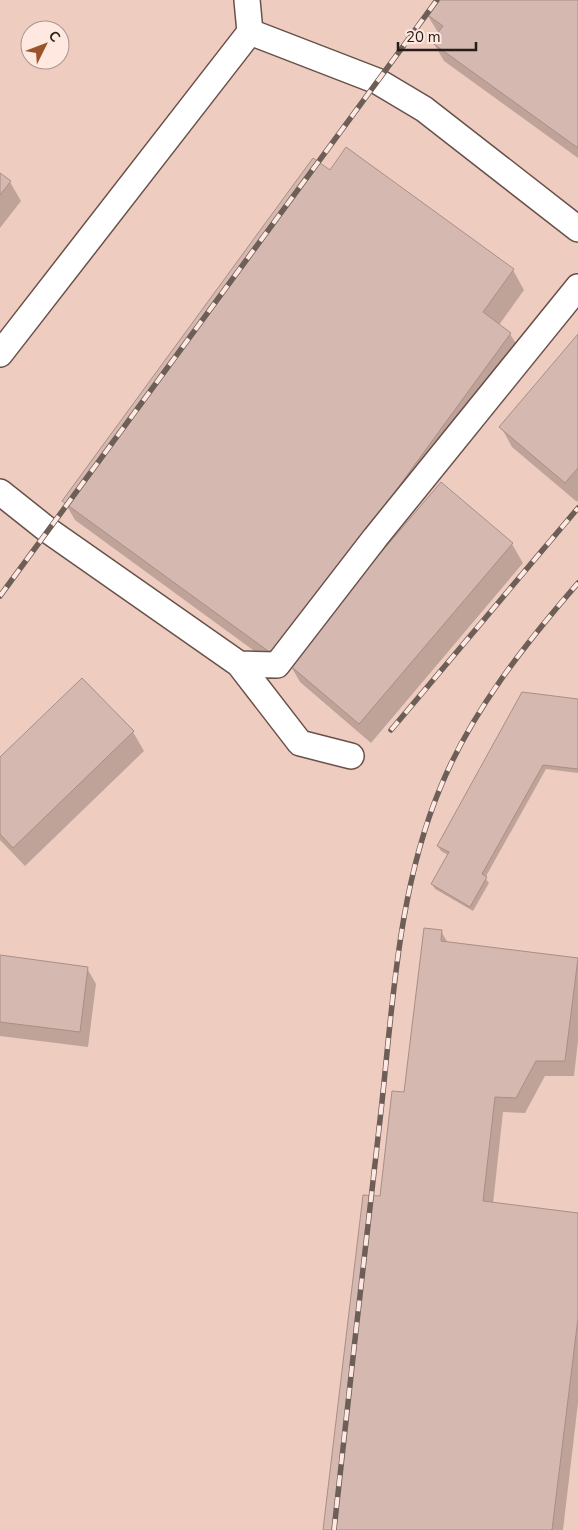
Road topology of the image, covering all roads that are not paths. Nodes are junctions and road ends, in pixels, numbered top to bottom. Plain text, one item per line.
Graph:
1 (246, 0) edge
2 (250, 32) junction
3 (578, 229) edge
4 (578, 287) edge
5 (0, 354) edge
6 (0, 492) edge
7 (239, 664) junction
8 (351, 756) dead end

1 - 2 lane
2 - 3 lane
2 - 5 lane
4 - 7 lane
6 - 7 lane
7 - 8 lane

